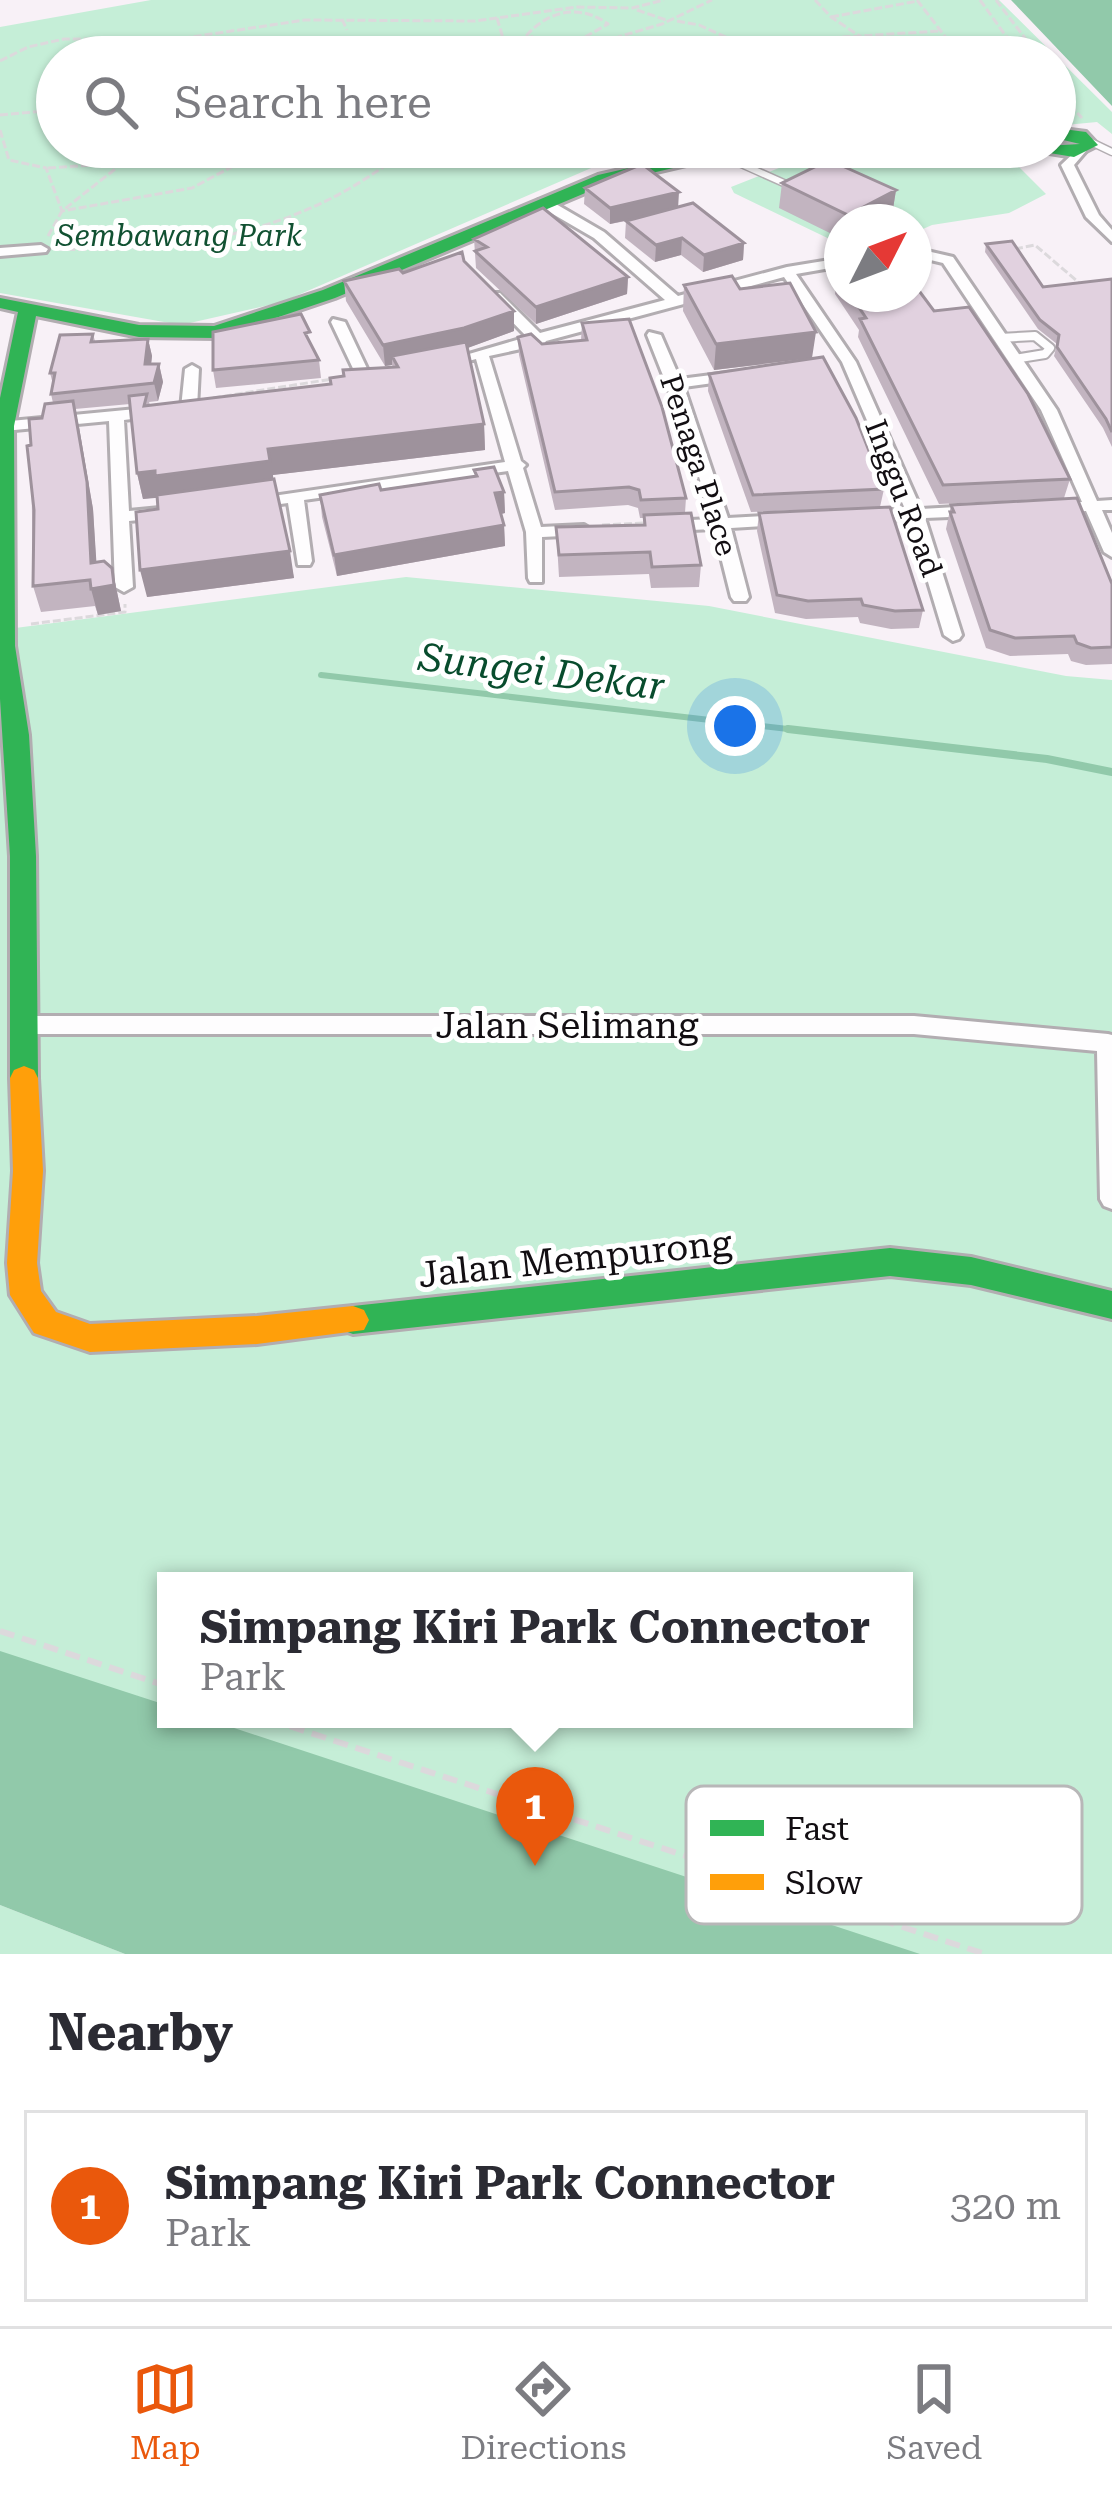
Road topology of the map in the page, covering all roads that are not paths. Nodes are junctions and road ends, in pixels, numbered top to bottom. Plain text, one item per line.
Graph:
1 (640, 168) edge
2 (750, 168) edge
3 (1068, 168) edge
4 (799, 190) edge
5 (544, 203) junction
6 (624, 229) edge
7 (599, 236) junction
8 (1112, 238) edge
9 (41, 248) road end
10 (0, 251) edge
11 (932, 256) edge
12 (824, 265) edge
13 (787, 271) junction
14 (489, 291) edge
15 (676, 302) junction
16 (14, 305) edge
17 (338, 322) dead end
18 (653, 335) dead end
19 (1000, 338) junction
20 (539, 341) junction
21 (482, 356) junction
22 (1014, 359) junction
23 (849, 362) junction
24 (826, 364) edge
25 (435, 365) edge
26 (192, 369) dead end
27 (752, 374) edge
28 (388, 375) edge
29 (676, 384) junction
30 (219, 404) edge
31 (189, 408) junction
32 (116, 417) junction
33 (4, 426) junction
34 (518, 465) junction
35 (295, 497) junction
36 (236, 505) edge
37 (1112, 505) edge
38 (1092, 506) junction
39 (1042, 508) edge
40 (1000, 510) edge
41 (170, 512) edge
42 (914, 514) junction
43 (122, 517) junction
44 (850, 517) edge
45 (807, 519) edge
46 (652, 524) edge
47 (721, 524) junction
48 (610, 529) edge
49 (534, 532) junction
50 (1, 543) edge
51 (1112, 552) edge
52 (304, 561) dead end
53 (536, 578) dead end
54 (124, 587) road end
55 (740, 597) dead end
56 (953, 635) dead end
57 (21, 1025) junction
58 (1110, 1044) edge
59 (1112, 1199) edge
60 (1112, 1305) edge

1 - 5 street
2 - 4 lane
3 - 8 street
5 - 7 street
5 - 16 street
6 - 7 street
7 - 15 street
9 - 10 street
11 - 19 street
12 - 13 street
13 - 15 street
13 - 23 street, Inggu Road
14 - 20 street
15 - 20 street
16 - 33 street
17 - 28 street
18 - 29 street, Penaga Place
19 - 22 street
19 - 22 lane
20 - 21 street
21 - 25 street
21 - 34 street
22 - 38 street
23 - 24 street
23 - 42 street, Inggu Road
26 - 31 street
27 - 29 street
29 - 47 street, Penaga Place
30 - 31 street
31 - 32 street
32 - 33 street
32 - 43 street
33 - 50 street
34 - 35 street
34 - 49 street
35 - 36 street
35 - 52 street
37 - 38 street
38 - 39 street
38 - 51 street
40 - 42 street
41 - 43 street
42 - 44 street
42 - 56 street, Inggu Road
43 - 54 street
45 - 47 street
46 - 47 street
47 - 55 street, Penaga Place
48 - 49 street
49 - 53 street
50 - 57 street
57 - 58 street, Jalan Selimang
57 - 60 street, Jalan Mempurong
58 - 59 street

